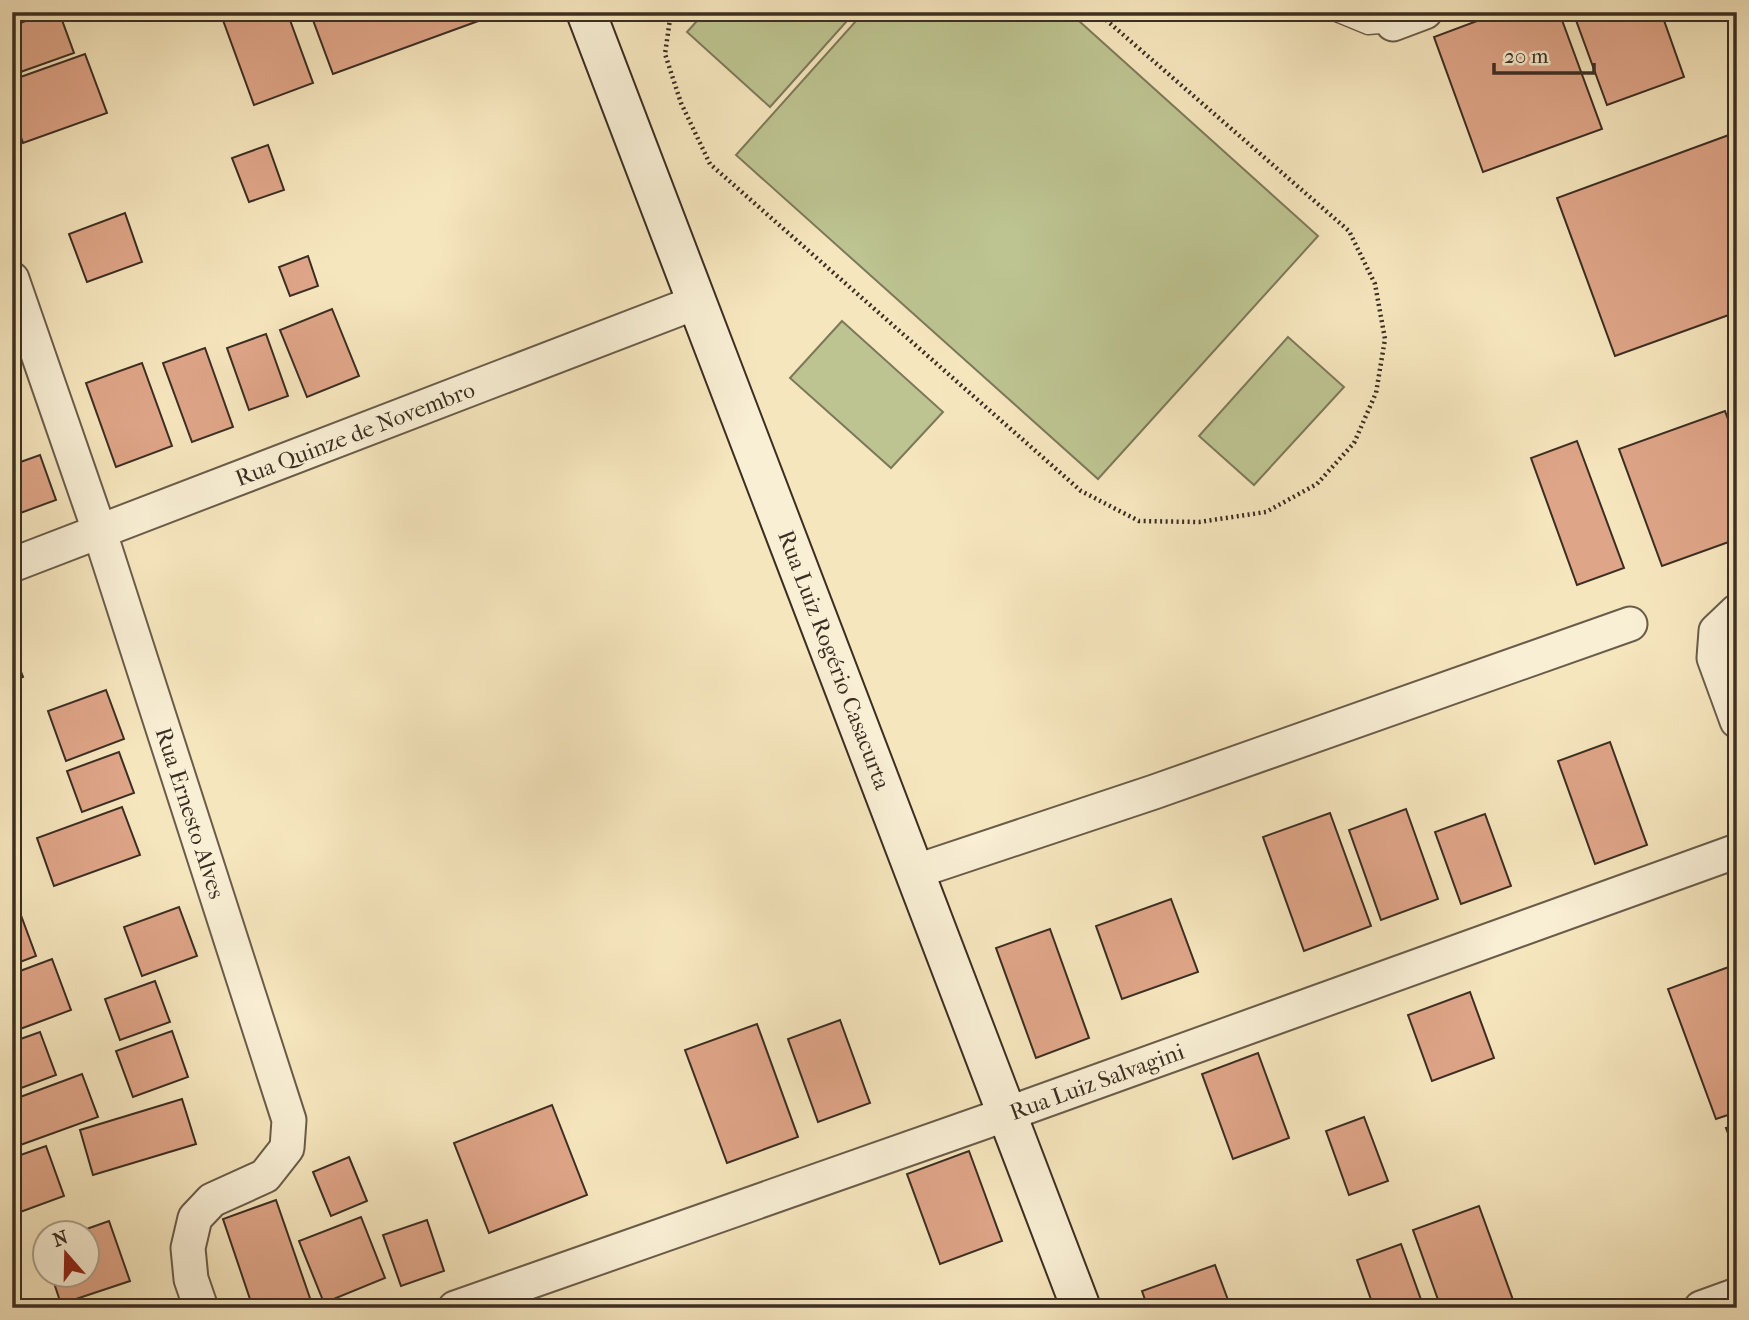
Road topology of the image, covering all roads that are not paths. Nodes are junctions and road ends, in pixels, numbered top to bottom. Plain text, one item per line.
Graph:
1 (586, 12) edge
2 (1335, 12) edge
3 (1424, 12) edge
4 (1393, 24) joint
5 (12, 279) edge
6 (697, 302) junction
7 (100, 533) junction
8 (12, 565) edge
9 (1737, 611) edge
10 (1630, 624) dead end
11 (1737, 721) edge
12 (1737, 851) edge
13 (915, 872) junction
14 (1007, 1114) junction
15 (1737, 1295) edge
16 (201, 1308) edge
17 (454, 1308) edge
18 (1081, 1308) edge
19 (1701, 1308) edge

1 - 6 street, Rua Luiz Rogério Casacurta
2 - 4 lane
3 - 4 street
5 - 7 street, Rua Ernesto Alves
6 - 7 street, Rua Quinze de Novembro
6 - 13 street, Rua Luiz Rogério Casacurta
7 - 8 street, Rua Quinze de Novembro
7 - 16 street, Rua Ernesto Alves
9 - 11 street
10 - 13 street
12 - 14 street, Rua Luiz Salvagini
13 - 14 street, Rua Luiz Rogério Casacurta
14 - 17 street, Rua Luiz Salvagini
14 - 18 street, Rua Luiz Rogério Casacurta
15 - 19 street

